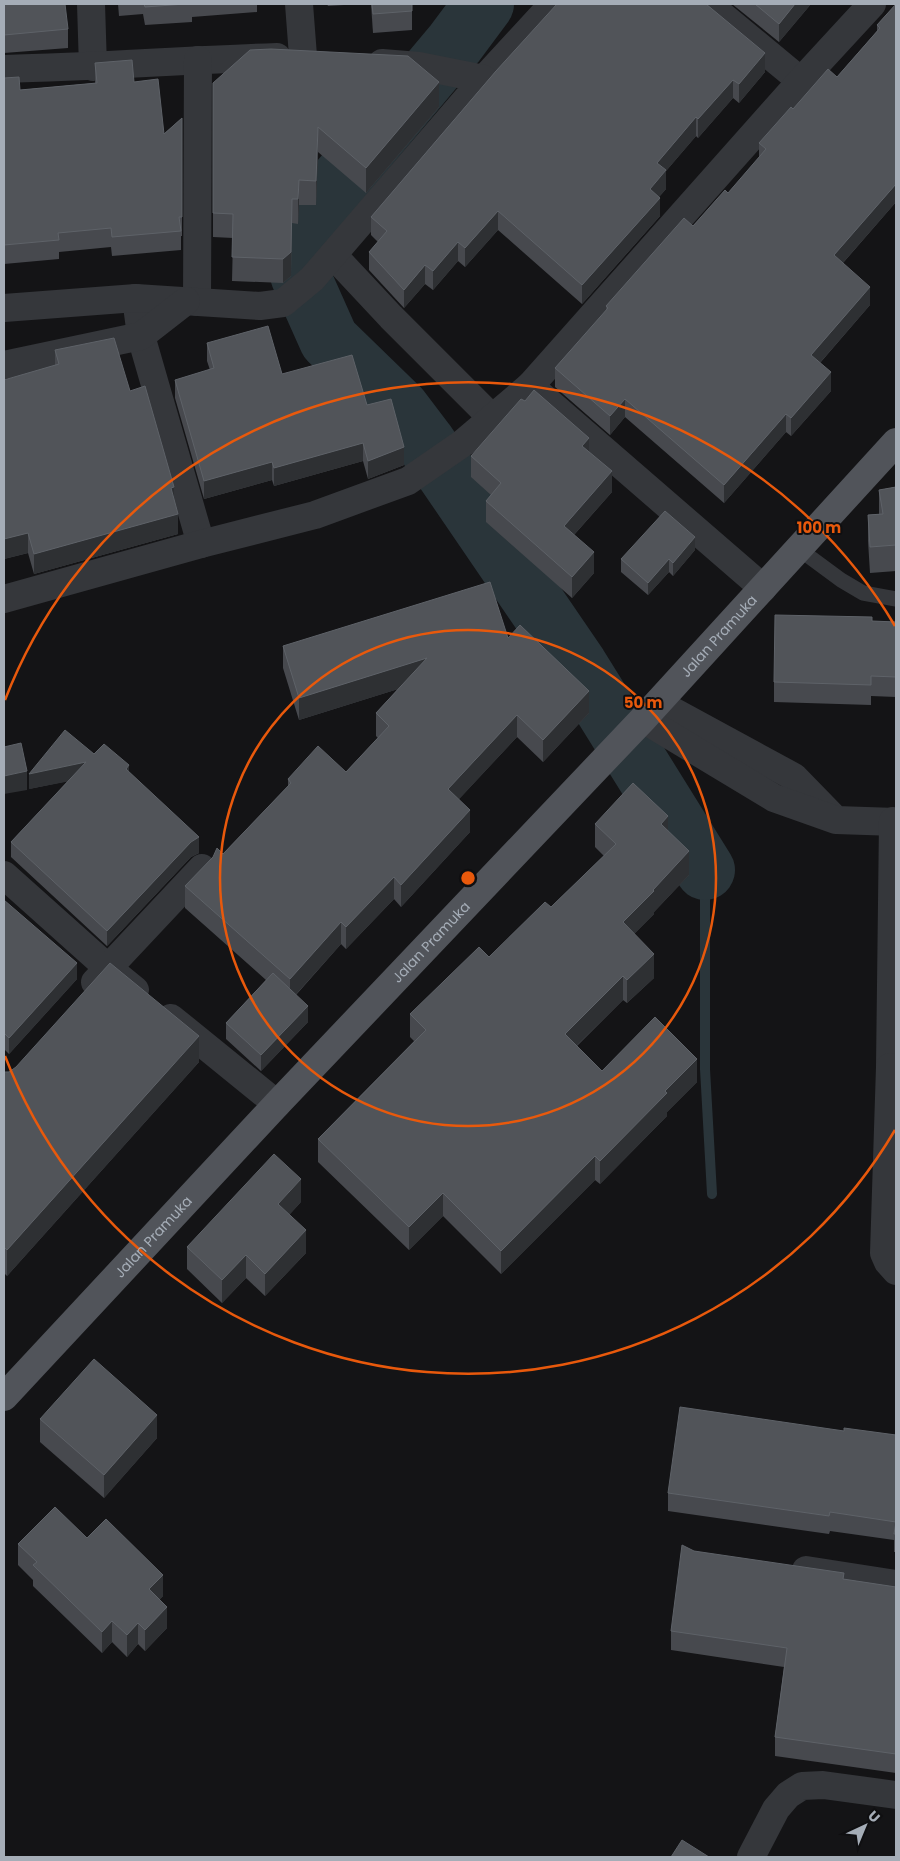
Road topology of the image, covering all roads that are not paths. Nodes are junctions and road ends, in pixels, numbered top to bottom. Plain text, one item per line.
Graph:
1 (91, 4) edge
2 (299, 4) edge
3 (553, 4) edge
4 (708, 4) edge
5 (872, 4) edge
6 (303, 56) junction
7 (332, 58) edge
8 (198, 60) junction
9 (361, 61) edge
10 (93, 66) junction
11 (4, 69) edge
12 (484, 79) junction
13 (801, 81) junction
14 (333, 255) junction
15 (136, 298) junction
16 (191, 302) junction
17 (4, 308) edge
18 (141, 336) junction
19 (4, 366) edge
20 (530, 386) junction
21 (492, 418) junction
22 (896, 442) edge
23 (201, 544) junction
24 (799, 549) junction
25 (763, 588) junction
26 (4, 599) edge
27 (896, 599) edge
28 (645, 716) junction
29 (895, 822) edge
30 (202, 868) edge
31 (4, 875) edge
32 (108, 968) junction
33 (75, 1004) edge
34 (893, 1067) edge
35 (277, 1104) junction
36 (896, 1271) edge
37 (4, 1397) edge
38 (782, 1567) edge
39 (896, 1584) edge
40 (896, 1794) edge
41 (751, 1857) edge

1 - 10 street
2 - 6 street
3 - 12 street
4 - 13 street
5 - 13 street
6 - 7 street
6 - 8 street
8 - 10 street
8 - 16 street
9 - 12 street
10 - 11 street
12 - 14 street
13 - 20 street
14 - 16 street
14 - 21 street
15 - 16 street
15 - 17 street
15 - 18 street
16 - 18 street
18 - 19 street
18 - 23 street
20 - 21 street
20 - 25 street
21 - 23 street
22 - 24 main road, Jalan Pramuka
23 - 26 street
24 - 25 main road, Jalan Pramuka
24 - 27 lane
25 - 28 main road, Jalan Pramuka
28 - 29 street
28 - 35 main road, Jalan Pramuka
29 - 34 street
30 - 32 street
31 - 32 street
32 - 33 street
32 - 35 street
34 - 36 street
35 - 37 main road, Jalan Pramuka
38 - 39 street
40 - 41 street

